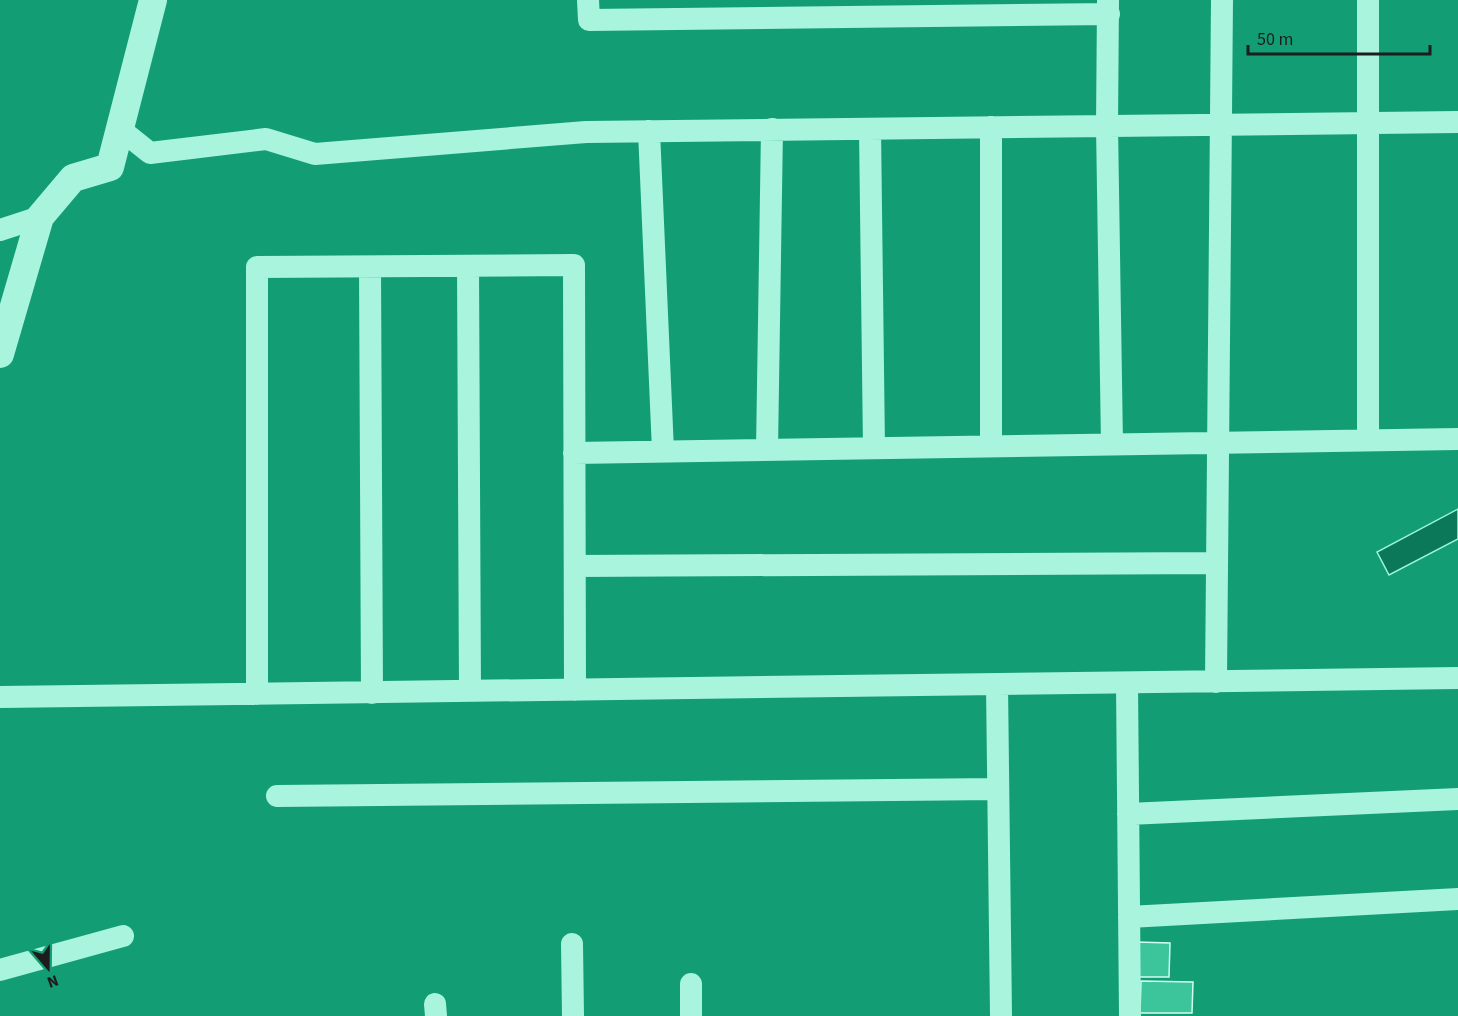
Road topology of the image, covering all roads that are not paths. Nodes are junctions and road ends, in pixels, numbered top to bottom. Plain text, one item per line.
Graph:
1 (153, 0) edge
2 (588, 0) edge
3 (1222, 0) edge
4 (1368, 0) edge
5 (1108, 7) edge
6 (897, 8) edge
7 (990, 8) edge
8 (700, 9) edge
9 (794, 9) edge
10 (1458, 122) edge
11 (1367, 123) junction
12 (1221, 125) junction
13 (1107, 126) junction
14 (992, 127) junction
15 (120, 129) junction
16 (772, 129) junction
17 (870, 129) junction
18 (649, 131) junction
19 (40, 217) junction
20 (0, 230) edge
21 (468, 266) junction
22 (370, 267) junction
23 (0, 354) edge
24 (1458, 439) edge
25 (1368, 440) junction
26 (1112, 444) junction
27 (991, 446) junction
28 (874, 448) junction
29 (767, 450) junction
30 (663, 451) junction
31 (574, 453) junction
32 (1217, 563) junction
33 (575, 566) junction
34 (1458, 678) edge
35 (1216, 682) junction
36 (1127, 683) junction
37 (997, 685) junction
38 (575, 690) junction
39 (470, 691) junction
40 (372, 693) junction
41 (257, 694) junction
42 (0, 697) edge
43 (998, 789) junction
44 (277, 796) dead end
45 (1458, 799) edge
46 (1128, 814) junction
47 (1458, 899) edge
48 (1129, 917) junction
49 (123, 936) dead end
50 (572, 945) dead end
51 (0, 970) edge
52 (691, 984) dead end
53 (573, 1016) edge
54 (691, 1016) edge
55 (1001, 1016) edge
56 (1130, 1016) edge

1 - 15 street
2 - 8 street
3 - 12 street
4 - 11 street
5 - 7 street
5 - 13 street
6 - 7 street
6 - 9 street
8 - 9 street
10 - 11 street
11 - 12 street
11 - 25 street
12 - 13 street
12 - 32 street
13 - 14 street
13 - 26 street
14 - 17 street
14 - 27 street
15 - 18 street
15 - 19 street
16 - 17 street
16 - 18 street
16 - 29 street
17 - 28 street
18 - 30 street
19 - 20 street
19 - 23 street
21 - 22 street
21 - 31 street
21 - 39 street
22 - 40 street
22 - 41 street
24 - 25 street
25 - 26 street
26 - 27 street
27 - 28 street
28 - 29 street
29 - 30 street
30 - 31 street
31 - 33 street
32 - 33 street
32 - 35 street
33 - 38 street
34 - 35 street
35 - 36 street
36 - 37 street
36 - 46 street
37 - 38 street
37 - 43 street
38 - 39 street
39 - 40 street
40 - 41 street
41 - 42 street
43 - 44 street
43 - 55 street
45 - 46 street
46 - 48 street
47 - 48 street
48 - 56 street
49 - 51 street
50 - 53 street
52 - 54 street

